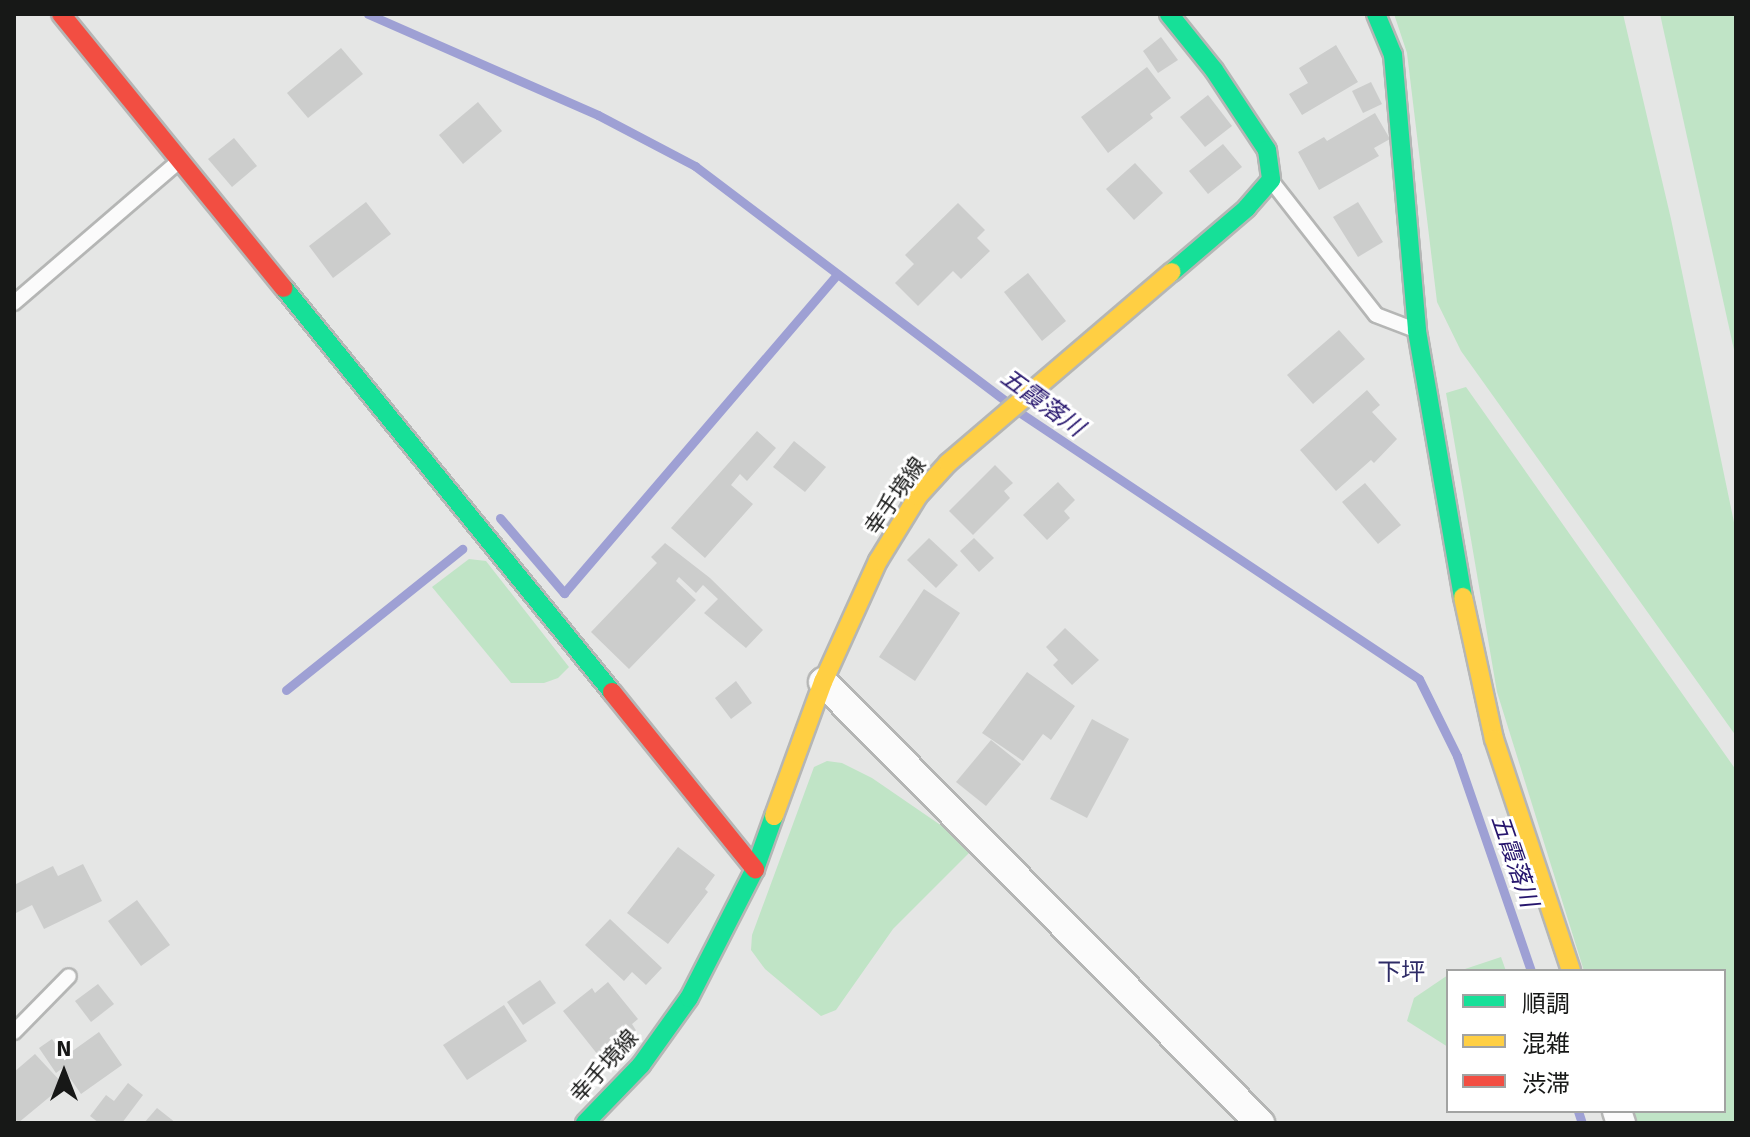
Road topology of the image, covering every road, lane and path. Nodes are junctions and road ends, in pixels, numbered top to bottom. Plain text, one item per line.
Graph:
1 (61, 14) edge
2 (1169, 14) edge
3 (1376, 14) edge
4 (182, 160) junction
5 (1271, 180) junction
6 (14, 303) edge
7 (1417, 331) junction
8 (823, 682) junction
9 (755, 869) junction
10 (1570, 969) edge
11 (69, 976) dead end
12 (14, 1032) edge
13 (585, 1123) edge
14 (1260, 1123) edge

1 - 4 street
2 - 5 street
3 - 7 street
4 - 6 lane
4 - 9 street
5 - 7 lane
5 - 8 street, 幸手境線
7 - 10 street
8 - 9 street, 幸手境線
8 - 14 street
9 - 13 street, 幸手境線
11 - 12 lane

